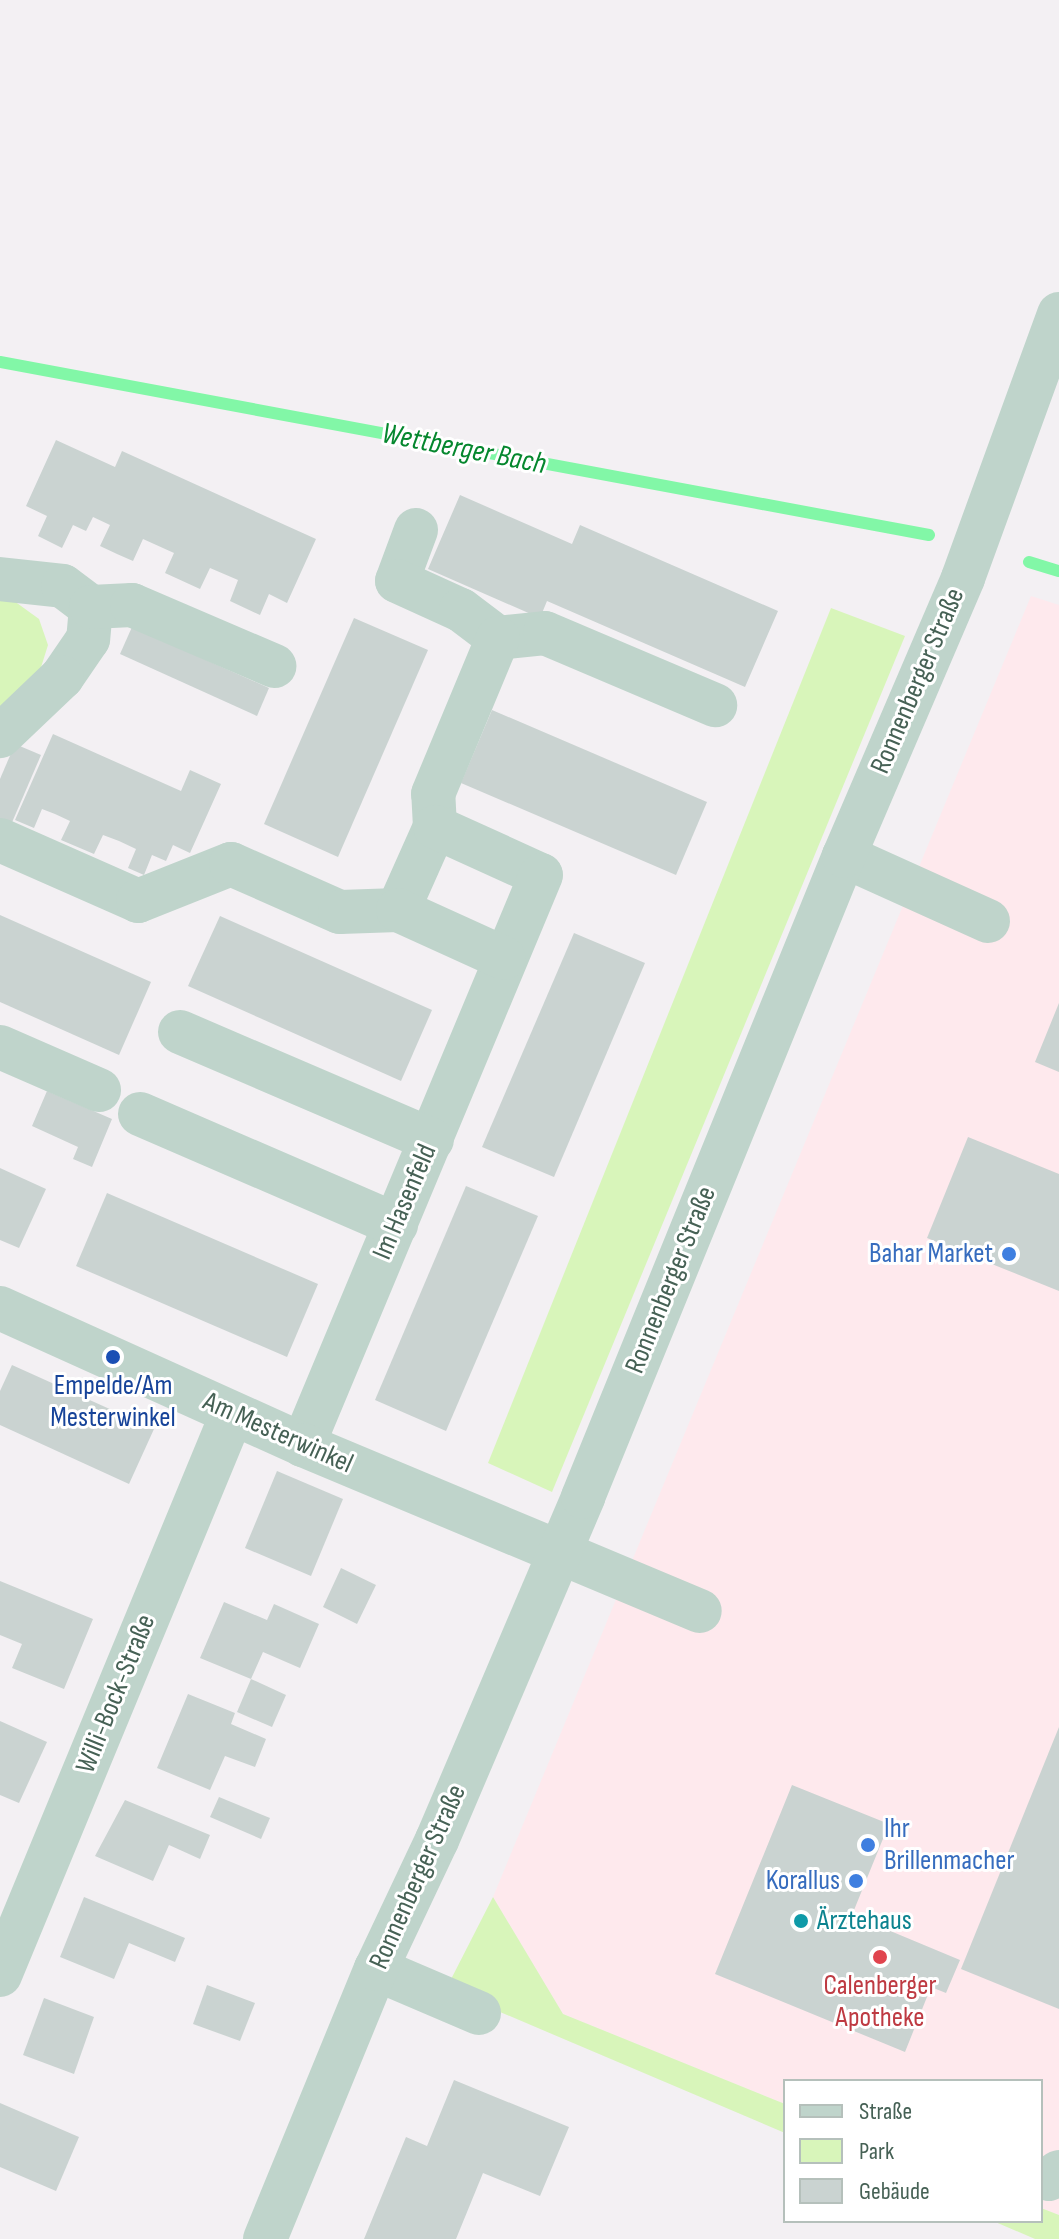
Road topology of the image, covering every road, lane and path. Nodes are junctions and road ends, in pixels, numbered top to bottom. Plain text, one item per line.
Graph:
1 (1059, 314) edge
2 (416, 530) dead end
3 (0, 579) edge
4 (91, 607) junction
5 (498, 638) junction
6 (274, 666) dead end
7 (715, 705) dead end
8 (0, 736) edge
9 (435, 827) junction
10 (0, 840) edge
11 (844, 856) junction
12 (398, 910) junction
13 (988, 921) dead end
14 (504, 958) junction
15 (180, 1032) dead end
16 (0, 1047) edge
17 (99, 1090) dead end
18 (140, 1114) dead end
19 (432, 1140) junction
20 (396, 1225) junction
21 (0, 1308) edge
22 (232, 1414) junction
23 (303, 1445) junction
24 (558, 1554) junction
25 (700, 1611) dead end
26 (376, 1969) junction
27 (0, 1975) edge
28 (479, 2013) dead end
29 (265, 2239) edge

1 - 11 street, Ronnenberger Straße
2 - 5 street
3 - 4 street
4 - 6 street
4 - 8 street
5 - 7 street
5 - 9 street
9 - 12 street
9 - 14 street, Im Hasenfeld
10 - 12 street
11 - 13 street
11 - 24 street, Ronnenberger Straße
12 - 14 street
14 - 19 street, Im Hasenfeld
15 - 19 street
16 - 17 street
18 - 20 street
19 - 20 street, Im Hasenfeld
20 - 23 street, Im Hasenfeld
21 - 22 street, Am Mesterwinkel
22 - 23 street, Am Mesterwinkel
22 - 27 street, Willi-Bock-Straße
23 - 24 street, Am Mesterwinkel
24 - 25 street, Am Mesterwinkel
24 - 26 street, Ronnenberger Straße
26 - 28 street
26 - 29 street, Ronnenberger Straße

